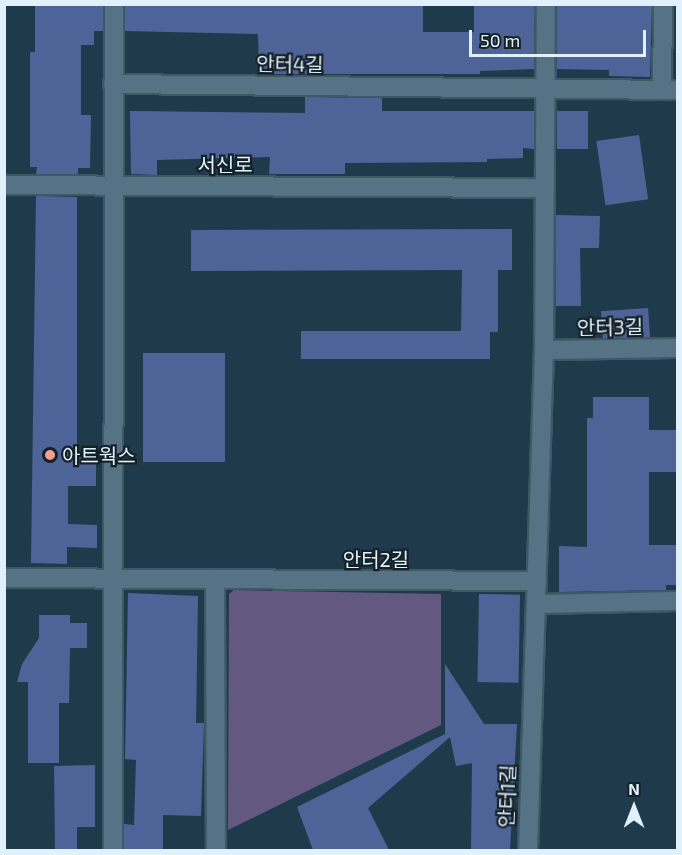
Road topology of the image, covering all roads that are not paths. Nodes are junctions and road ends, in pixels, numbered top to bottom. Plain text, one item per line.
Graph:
1 (114, 4) edge
2 (546, 4) edge
3 (663, 4) edge
4 (113, 84) junction
5 (546, 90) junction
6 (670, 90) edge
7 (4, 185) edge
8 (112, 186) junction
9 (545, 188) junction
10 (678, 348) edge
11 (544, 350) junction
12 (4, 578) edge
13 (114, 580) junction
14 (215, 581) junction
15 (537, 581) junction
16 (678, 601) edge
17 (537, 604) junction
18 (113, 842) edge
19 (216, 850) edge
20 (528, 850) edge

1 - 4 street
2 - 5 street
3 - 6 street, 안터4길
4 - 5 street, 안터4길
4 - 8 street
5 - 6 street, 안터4길
5 - 9 street
7 - 8 street, 서신로
8 - 9 street, 서신로
8 - 13 street
9 - 11 street
10 - 11 street, 안터3길
11 - 15 street
12 - 13 street, 안터2길
13 - 14 street, 안터2길
13 - 18 street
14 - 15 street, 안터2길
14 - 19 street
15 - 17 street
16 - 17 street
17 - 20 street, 안터1길

